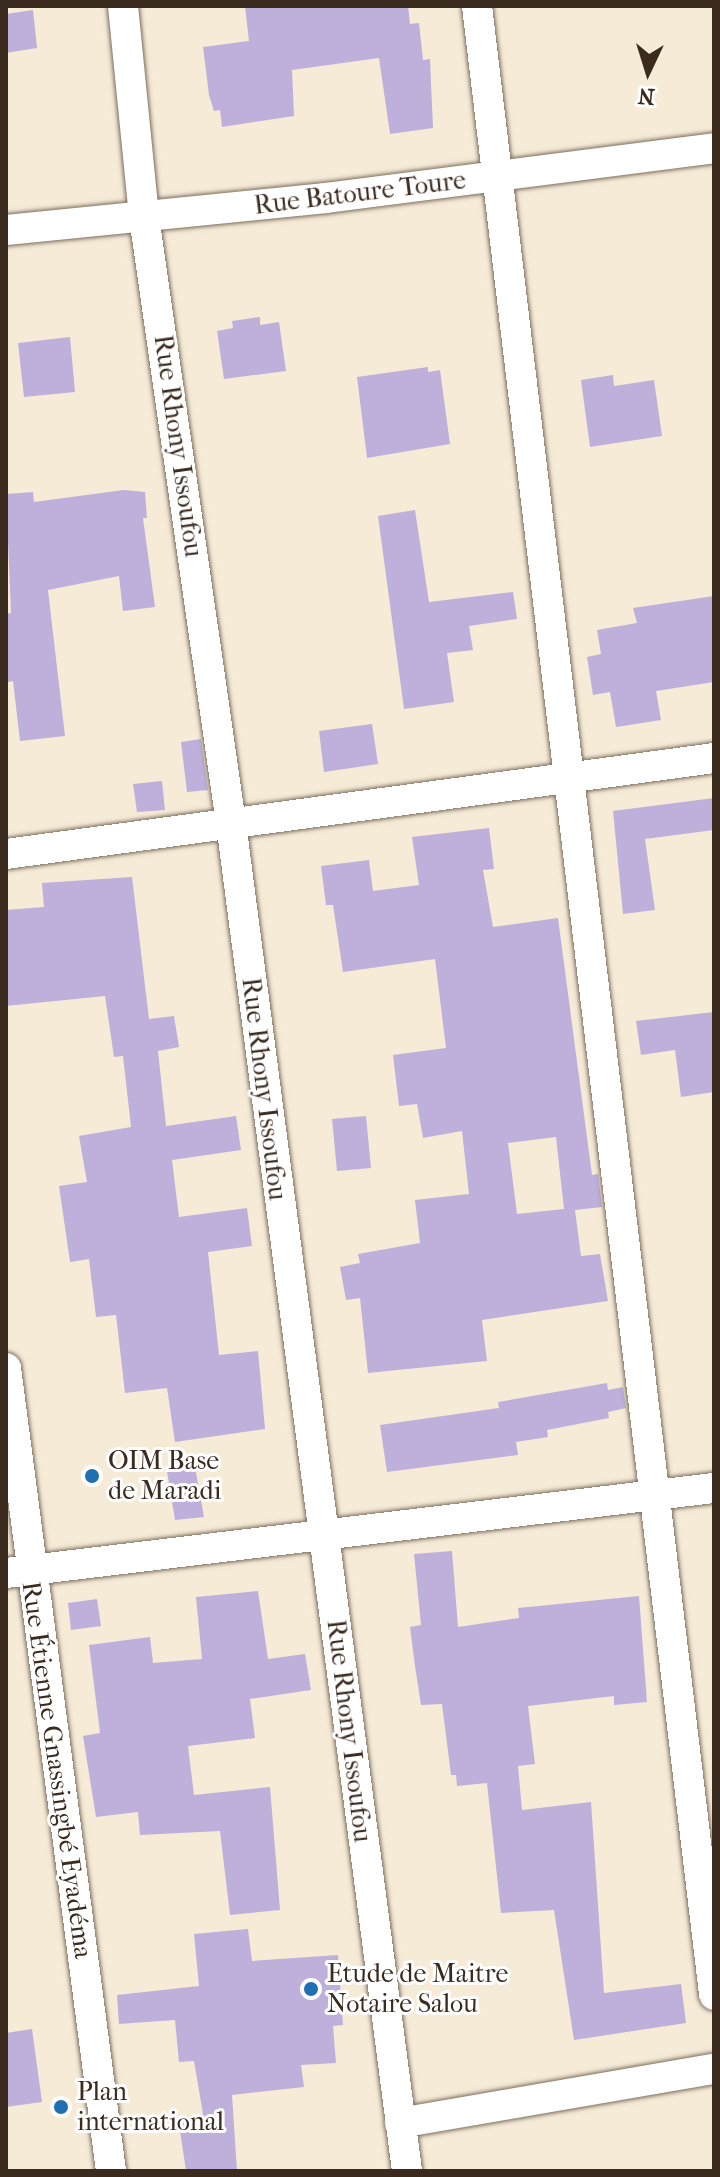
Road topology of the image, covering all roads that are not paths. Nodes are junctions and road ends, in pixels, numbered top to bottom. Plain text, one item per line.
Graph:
1 (123, 6) edge
2 (477, 6) edge
3 (714, 148) edge
4 (500, 176) junction
5 (144, 217) junction
6 (6, 230) edge
7 (714, 758) edge
8 (570, 779) junction
9 (231, 823) junction
10 (6, 854) edge
11 (6, 1368) edge
12 (714, 1488) edge
13 (656, 1496) junction
14 (323, 1534) junction
15 (18, 1572) edge
16 (714, 1995) edge
17 (714, 2069) edge
18 (400, 2123) junction
19 (111, 2171) edge
20 (407, 2171) edge

1 - 5 street, Rue Rhony Issoufou
2 - 4 street
3 - 4 street, Rue Batoure Toure
4 - 5 street, Rue Batoure Toure
4 - 8 street
5 - 6 street, Rue Batoure Toure
5 - 9 street, Rue Rhony Issoufou
7 - 8 street
8 - 9 street
8 - 13 street
9 - 10 street
9 - 14 street, Rue Rhony Issoufou
11 - 15 street, Rue Étienne Gnassingbé Eyadéma
12 - 13 street
13 - 14 street
13 - 16 street
14 - 15 street
14 - 18 street, Rue Rhony Issoufou
15 - 19 street, Rue Étienne Gnassingbé Eyadéma
17 - 18 street
18 - 20 street, Rue Rhony Issoufou

